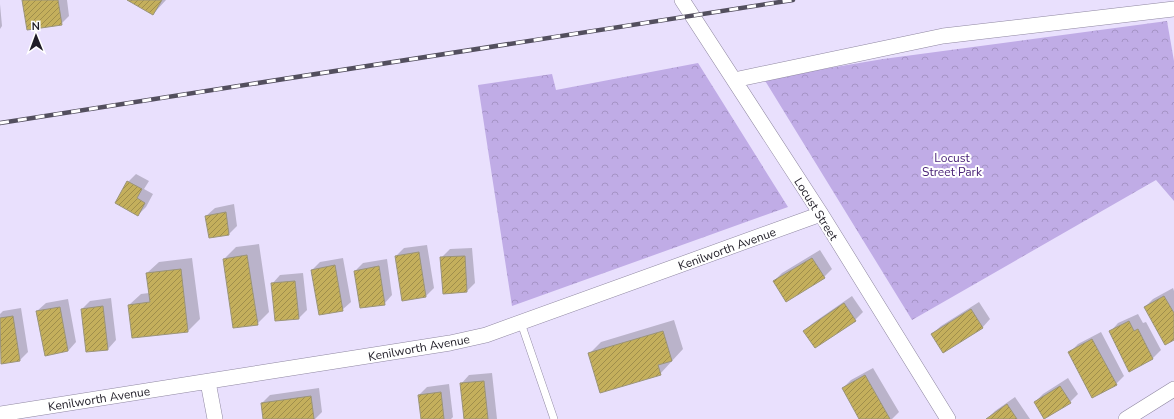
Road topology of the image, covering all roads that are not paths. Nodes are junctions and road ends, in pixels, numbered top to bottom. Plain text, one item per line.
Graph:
1 (682, 0) edge
2 (1174, 9) edge
3 (734, 80) junction
4 (820, 214) junction
5 (521, 323) junction
6 (208, 382) junction
7 (1174, 389) edge
8 (0, 414) edge
9 (215, 419) edge
10 (554, 419) edge
11 (948, 419) edge
12 (1126, 419) edge

1 - 3 street, Locust Street
2 - 3 street
3 - 4 street, Locust Street
4 - 5 street, Kenilworth Avenue
4 - 11 street, Locust Street
5 - 6 street, Kenilworth Avenue
5 - 10 lane
6 - 8 street, Kenilworth Avenue
6 - 9 street
7 - 12 street

